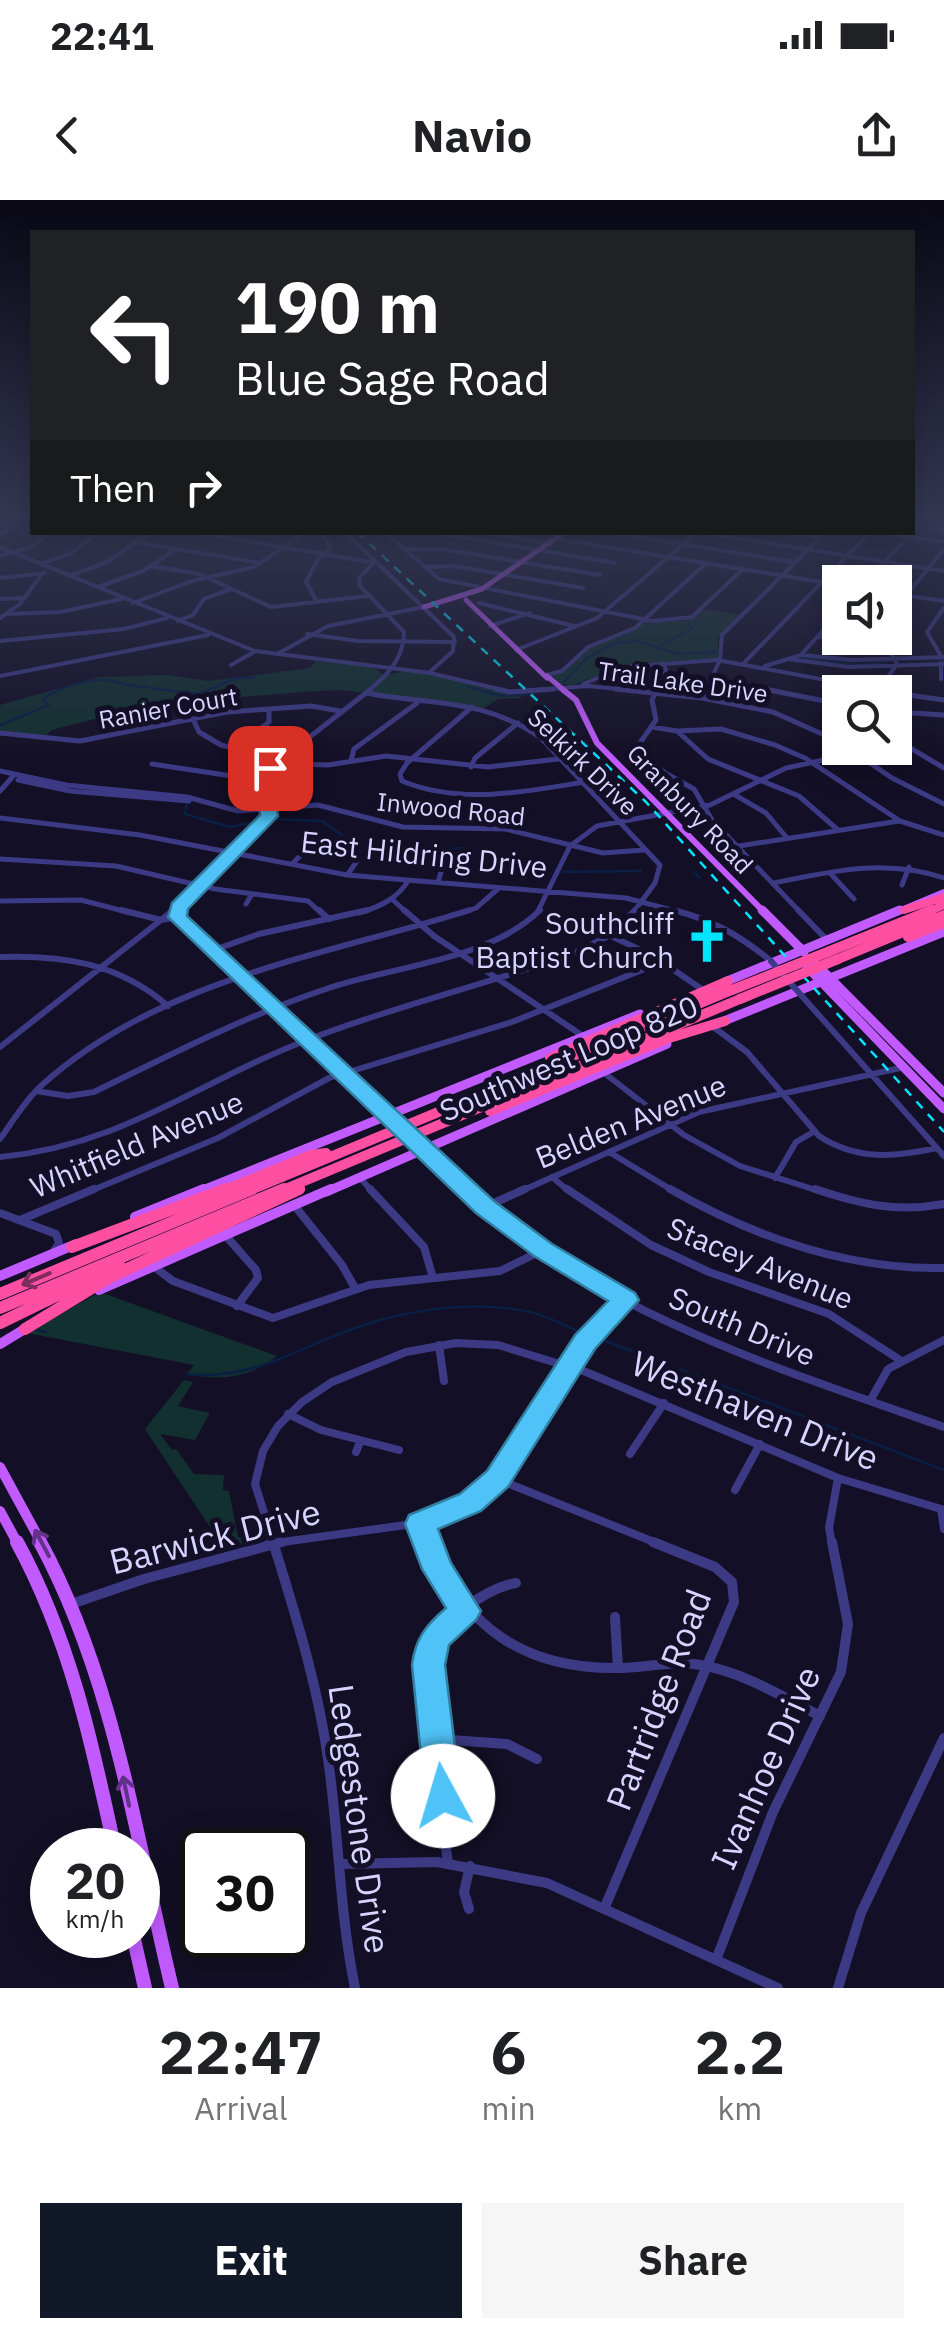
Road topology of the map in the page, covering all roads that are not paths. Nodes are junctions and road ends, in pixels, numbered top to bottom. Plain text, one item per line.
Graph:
1 (24, 598) edge
2 (121, 598) edge
3 (124, 598) edge
4 (143, 598) edge
5 (205, 598) edge
6 (251, 598) edge
7 (315, 598) edge
8 (351, 598) edge
9 (370, 598) edge
10 (414, 598) edge
11 (471, 598) edge
12 (483, 598) edge
13 (529, 598) edge
14 (620, 598) edge
15 (667, 598) edge
16 (712, 598) edge
17 (757, 598) edge
18 (803, 598) edge
19 (916, 598) edge
20 (467, 600) junction
21 (417, 601) junction
22 (132, 602) junction
23 (318, 603) junction
24 (454, 604) junction
25 (438, 605) junction
26 (478, 605) junction
27 (944, 605) edge
28 (379, 607) junction
29 (424, 607) junction
30 (396, 612) junction
31 (530, 612) junction
32 (604, 612) junction
33 (385, 613) junction
34 (7, 614) junction
35 (168, 617) junction
36 (0, 618) edge
37 (393, 620) junction
38 (644, 620) junction
39 (178, 621) junction
40 (490, 626) junction
41 (574, 626) junction
42 (822, 630) edge
43 (306, 633) junction
44 (209, 634) junction
45 (816, 637) junction
46 (822, 637) edge
47 (0, 641) edge
48 (407, 642) junction
49 (455, 642) junction
50 (516, 650) junction
51 (255, 651) junction
52 (276, 655) junction
53 (801, 655) junction
54 (895, 657) junction
55 (296, 658) junction
56 (787, 658) junction
57 (720, 660) junction
58 (942, 660) edge
59 (664, 663) junction
60 (744, 663) junction
61 (897, 664) junction
62 (231, 665) dead end
63 (287, 665) dead end
64 (766, 665) junction
65 (372, 666) junction
66 (392, 668) junction
67 (409, 670) junction
68 (430, 673) junction
69 (387, 675) junction
70 (890, 675) edge
71 (0, 676) edge
72 (546, 676) junction
73 (712, 678) junction
74 (822, 678) edge
75 (941, 679) dead end
76 (590, 683) junction
77 (560, 687) junction
78 (656, 692) junction
79 (366, 693) junction
80 (912, 696) edge
81 (702, 698) junction
82 (822, 700) edge
83 (944, 700) edge
84 (418, 702) junction
85 (472, 707) junction
86 (270, 709) junction
87 (342, 711) junction
88 (912, 713) edge
89 (944, 715) edge
90 (192, 718) junction
91 (520, 722) junction
92 (652, 726) junction
93 (677, 731) junction
94 (0, 732) edge
95 (822, 732) edge
96 (912, 749) edge
97 (234, 750) junction
98 (560, 759) junction
99 (350, 760) junction
100 (410, 760) junction
101 (822, 760) edge
102 (276, 761) junction
103 (811, 762) junction
104 (152, 764) dead end
105 (874, 765) edge
106 (471, 767) junction
107 (944, 768) edge
108 (0, 773) edge
109 (13, 776) junction
110 (762, 778) junction
111 (265, 781) junction
112 (584, 782) junction
113 (0, 791) edge
114 (734, 794) junction
115 (944, 804) edge
116 (702, 806) junction
117 (270, 810) junction
118 (668, 812) junction
119 (0, 818) edge
120 (620, 820) junction
121 (900, 821) junction
122 (838, 830) junction
123 (944, 836) edge
124 (787, 838) junction
125 (570, 846) junction
126 (737, 846) junction
127 (644, 850) junction
128 (304, 852) dead end
129 (236, 853) junction
130 (0, 859) edge
131 (356, 862) dead end
132 (292, 864) junction
133 (908, 867) junction
134 (442, 869) dead end
135 (829, 872) junction
136 (347, 875) junction
137 (944, 878) edge
138 (408, 881) junction
139 (438, 882) junction
140 (772, 884) junction
141 (902, 885) dead end
142 (200, 886) junction
143 (500, 887) junction
144 (548, 891) junction
145 (252, 894) junction
146 (944, 898) edge
147 (854, 899) dead end
148 (393, 900) junction
149 (0, 901) edge
150 (641, 902) junction
151 (246, 904) dead end
152 (179, 907) junction
153 (904, 910) joint
154 (944, 916) edge
155 (178, 917) junction
156 (329, 919) junction
157 (161, 920) junction
158 (944, 924) edge
159 (422, 926) junction
160 (944, 932) edge
161 (610, 935) junction
162 (214, 950) junction
163 (460, 952) junction
164 (798, 952) junction
165 (833, 952) junction
166 (0, 959) edge
167 (662, 962) junction
168 (103, 967) junction
169 (855, 969) junction
170 (810, 970) junction
171 (502, 978) junction
172 (242, 979) junction
173 (825, 981) junction
174 (734, 987) junction
175 (703, 990) junction
176 (168, 1006) junction
177 (760, 1007) junction
178 (274, 1008) junction
179 (545, 1009) junction
180 (726, 1020) junction
181 (712, 1026) junction
182 (583, 1036) junction
183 (307, 1040) junction
184 (0, 1047) edge
185 (910, 1065) junction
186 (602, 1071) junction
187 (344, 1072) junction
188 (870, 1073) junction
189 (36, 1091) junction
190 (783, 1091) junction
191 (944, 1093) edge
192 (944, 1109) edge
193 (465, 1114) junction
194 (391, 1119) junction
195 (670, 1124) junction
196 (815, 1131) junction
197 (0, 1139) edge
198 (419, 1148) junction
199 (937, 1148) junction
200 (342, 1150) junction
201 (608, 1152) junction
202 (944, 1156) edge
203 (0, 1157) edge
204 (316, 1176) junction
205 (358, 1176) junction
206 (552, 1177) junction
207 (775, 1178) junction
208 (293, 1204) junction
209 (944, 1204) edge
210 (485, 1207) junction
211 (0, 1213) edge
212 (20, 1220) junction
213 (224, 1233) junction
214 (72, 1246) junction
215 (150, 1246) junction
216 (543, 1250) junction
217 (52, 1254) junction
218 (152, 1265) junction
219 (944, 1268) edge
220 (0, 1276) edge
221 (433, 1278) junction
222 (355, 1288) junction
223 (0, 1294) edge
224 (626, 1300) junction
225 (237, 1306) junction
226 (0, 1308) edge
227 (0, 1323) edge
228 (25, 1329) junction
229 (944, 1340) edge
230 (0, 1344) edge
231 (439, 1345) junction
232 (900, 1360) junction
233 (569, 1366) junction
234 (444, 1381) dead end
235 (870, 1401) junction
236 (664, 1404) junction
237 (288, 1414) junction
238 (944, 1427) edge
239 (360, 1442) junction
240 (760, 1444) junction
241 (399, 1450) dead end
242 (356, 1452) dead end
243 (630, 1454) dead end
244 (0, 1467) edge
245 (838, 1478) junction
246 (498, 1479) junction
247 (5, 1485) edge
248 (735, 1490) dead end
249 (942, 1510) edge
250 (0, 1511) edge
251 (420, 1524) junction
252 (944, 1528) edge
253 (272, 1543) junction
254 (516, 1583) dead end
255 (71, 1604) junction
256 (465, 1611) junction
257 (615, 1618) dead end
258 (707, 1666) junction
259 (618, 1668) junction
260 (820, 1716) junction
261 (436, 1738) junction
262 (944, 1738) edge
263 (536, 1759) dead end
264 (110, 1828) edge
265 (135, 1828) edge
266 (341, 1864) junction
267 (448, 1864) junction
268 (470, 1866) junction
269 (469, 1909) dead end
270 (604, 1909) junction
271 (160, 1936) edge
272 (137, 1958) edge
273 (716, 1960) junction
274 (144, 1988) edge
275 (172, 1988) edge
276 (355, 1988) edge
277 (778, 1988) edge
278 (838, 1988) edge

1 - 34 street
2 - 34 street
3 - 22 street, Trail Lake Drive
4 - 22 street
5 - 39 street
6 - 23 street
7 - 23 street
8 - 23 street
9 - 28 street
10 - 21 street
11 - 20 main road
12 - 26 main road
13 - 32 street
14 - 32 street
15 - 38 street
16 - 38 street
17 - 57 street
18 - 60 street
19 - 27 street
20 - 24 main road
20 - 25 main road
20 - 26 main road
21 - 25 main road
21 - 29 street
22 - 35 street, Trail Lake Drive
24 - 26 main road
24 - 29 main road
25 - 29 main road
26 - 31 street
26 - 40 main road
27 - 58 street
28 - 30 street
28 - 33 street
29 - 30 street
29 - 49 street
30 - 33 street
30 - 37 street
31 - 40 street
31 - 41 street
32 - 38 street
32 - 41 street
33 - 37 street
33 - 43 street
34 - 36 street
35 - 39 street, Trail Lake Drive
35 - 47 street
37 - 48 street
38 - 72 street
39 - 44 street, Trail Lake Drive
40 - 50 main road
41 - 50 street
42 - 45 street
43 - 48 street
43 - 52 street
44 - 51 street, Trail Lake Drive
44 - 71 street
45 - 46 street
45 - 53 street
48 - 49 street
48 - 66 street
49 - 68 street
50 - 72 main road
51 - 52 street, Trail Lake Drive
51 - 62 street
52 - 55 street, Trail Lake Drive
53 - 54 street
53 - 56 street
54 - 58 street
54 - 61 street
55 - 63 street
55 - 65 street, Trail Lake Drive
56 - 61 street
56 - 64 street
57 - 59 street
57 - 60 street
57 - 73 street
58 - 61 street
58 - 75 street
59 - 76 street
59 - 78 street
60 - 64 street
61 - 70 street
64 - 74 street
65 - 66 street, Trail Lake Drive
65 - 69 street
66 - 67 street, Trail Lake Drive
66 - 69 street
67 - 68 street, Trail Lake Drive
67 - 69 street
68 - 77 street, Trail Lake Drive
69 - 79 street
72 - 77 main road
73 - 81 street
73 - 82 street
76 - 77 street, Trail Lake Drive
76 - 78 street, Trail Lake Drive
77 - 118 main road, Granbury Road
78 - 81 street, Trail Lake Drive
78 - 92 street
79 - 84 street, Selkirk Drive
79 - 87 street
80 - 83 street
81 - 95 street, Trail Lake Drive
84 - 85 street, Selkirk Drive
84 - 99 street
85 - 91 street, Selkirk Drive
85 - 100 street
86 - 87 street, Ranier Court
86 - 90 street, Ranier Court
86 - 97 street
87 - 102 street
88 - 89 street
90 - 94 street, Ranier Court
90 - 97 street
91 - 98 street, Selkirk Drive
91 - 106 street
92 - 93 street
92 - 116 street
93 - 103 street
93 - 110 street
96 - 107 street
97 - 102 street
98 - 106 street
98 - 112 street, Selkirk Drive
99 - 100 street
99 - 102 street
100 - 106 street
100 - 112 street
101 - 103 street
102 - 111 street
103 - 110 street
103 - 121 street
104 - 111 street
105 - 115 street
108 - 109 street, Inwood Road
109 - 113 street
109 - 117 street, Inwood Road
110 - 114 street
110 - 122 street
111 - 117 street
112 - 120 street, Selkirk Drive
114 - 116 street
114 - 124 street
116 - 118 street
116 - 126 street
117 - 125 street, Inwood Road
117 - 129 street
118 - 120 street
118 - 164 main road, Granbury Road
119 - 129 street, East Hildring Drive
120 - 125 street
120 - 127 street, Selkirk Drive
121 - 122 street
121 - 123 street
122 - 124 street
124 - 126 street
125 - 127 street, Inwood Road
125 - 144 street
126 - 140 street
127 - 150 street, Selkirk Drive
128 - 132 street
129 - 132 street, East Hildring Drive
129 - 142 street
130 - 142 street
131 - 136 street
132 - 136 street, East Hildring Drive
133 - 135 street
133 - 137 street
133 - 141 street
134 - 139 street
135 - 140 street
135 - 147 street
136 - 138 street, East Hildring Drive
138 - 139 street, East Hildring Drive
138 - 148 street
139 - 143 street, East Hildring Drive
140 - 165 street
142 - 145 street
142 - 152 street
143 - 144 street, East Hildring Drive
143 - 159 street
144 - 150 street, East Hildring Drive
144 - 163 street
145 - 151 street
145 - 156 street
146 - 153 highway
146 - 165 highway
148 - 156 street
148 - 159 street
149 - 157 street
150 - 161 street
150 - 188 street, East Hildring Drive, bridge
152 - 155 street
152 - 157 street
153 - 165 main road, Southwest Loop 820
154 - 165 highway
155 - 157 street
155 - 162 street, South Drive
156 - 162 street
157 - 168 street
158 - 165 highway
159 - 163 street
159 - 172 street
160 - 169 main road, Southwest Loop 820
161 - 167 street
161 - 171 street
162 - 172 street, South Drive
163 - 171 street
163 - 178 street
164 - 165 main road, Southwest Loop 820
164 - 170 main road, Granbury Road
164 - 173 main road, Granbury Road
164 - 174 main road, Southwest Loop 820
165 - 169 main road
165 - 170 highway, bridge
165 - 174 highway, bridge
166 - 168 street
167 - 175 street
167 - 179 street, Whitfield Avenue
168 - 176 street
168 - 184 street
169 - 173 main road, Southwest Loop 820
170 - 173 main road, Granbury Road
170 - 174 highway, bridge
171 - 179 street
171 - 183 street
172 - 176 street
172 - 178 street, South Drive
173 - 177 main road, Southwest Loop 820
173 - 185 main road, Granbury Road
174 - 175 main road, Southwest Loop 820
174 - 177 main road
174 - 193 highway
174 - 200 highway
175 - 182 main road, Southwest Loop 820
176 - 189 street
177 - 180 main road, Southwest Loop 820
178 - 183 street, South Drive
178 - 189 street
179 - 182 street
179 - 187 street, Whitfield Avenue
180 - 181 main road, Southwest Loop 820
180 - 193 highway
181 - 186 main road, Southwest Loop 820
181 - 190 street
182 - 194 main road, Southwest Loop 820
183 - 187 street, South Drive
183 - 203 street
185 - 188 street, Belden Avenue
185 - 191 main road, Granbury Road
185 - 192 main road, Granbury Road
186 - 195 street
186 - 198 main road, Southwest Loop 820
187 - 194 street, South Drive
187 - 212 street, Whitfield Avenue
188 - 190 street, Belden Avenue
188 - 199 street, East Hildring Drive
189 - 197 street
190 - 195 street, Belden Avenue
190 - 196 street
193 - 204 highway
194 - 198 street, South Drive, bridge
194 - 214 main road, Southwest Loop 820
195 - 201 street, Belden Avenue
195 - 207 street
196 - 199 street
196 - 207 street
198 - 205 main road, Southwest Loop 820
198 - 210 street, South Drive
199 - 202 street, East Hildring Drive
200 - 214 highway
200 -> 223 highway
201 - 206 street, Belden Avenue
201 - 219 street
204 - 215 highway
204 - 228 highway
205 - 208 main road, Southwest Loop 820
205 - 221 street
206 - 210 street, Belden Avenue
206 - 232 street, Stacey Avenue
207 - 209 street
208 - 213 main road, Southwest Loop 820
208 - 222 street
210 - 216 street, South Drive
211 - 212 street
212 - 217 street
213 - 218 main road, Southwest Loop 820
213 - 225 street
214 - 217 main road, Southwest Loop 820
215 - 226 highway
215 - 227 highway
216 - 221 street
216 - 224 street, South Drive
217 - 220 main road, Southwest Loop 820
218 - 225 street
218 - 228 main road, Southwest Loop 820
221 - 222 street
222 - 225 street
224 - 233 street, Barwick Drive
224 - 235 street, South Drive
228 - 230 main road, Southwest Loop 820
229 - 232 street
231 - 233 street, Westhaven Drive
231 - 234 street
231 - 237 street, Westhaven Drive
232 - 235 street
233 - 236 street, Westhaven Drive
233 - 246 street, Barwick Drive
235 - 238 street, South Drive
236 - 240 street, Westhaven Drive
236 - 243 street
237 - 239 street
237 - 253 street, Westhaven Drive
239 - 241 street
239 - 242 street
240 - 245 street, Westhaven Drive
240 - 248 street
244 - 247 main road
245 - 249 street, Westhaven Drive
245 - 260 street, Ivanhoe Drive
246 - 251 street, Barwick Drive
246 - 258 street, Partridge Road
255 -> 247 main road
249 - 252 street
250 - 264 main road
251 - 253 street, Barwick Drive
251 - 256 street
253 - 255 street, Barwick Drive
253 - 266 street, Ledgestone Drive
254 - 256 street
265 -> 255 main road
256 - 259 street
256 - 261 street
257 - 259 street
258 - 259 street
258 - 260 street
258 - 270 street, Partridge Road
260 - 273 street, Ivanhoe Drive
261 - 263 street
261 - 267 street
262 - 278 street
266 - 267 street
266 - 276 street, Ledgestone Drive
267 - 268 street
268 - 269 street
268 - 270 street
270 - 273 street
271 - 275 main road
272 - 274 main road
273 - 277 street

